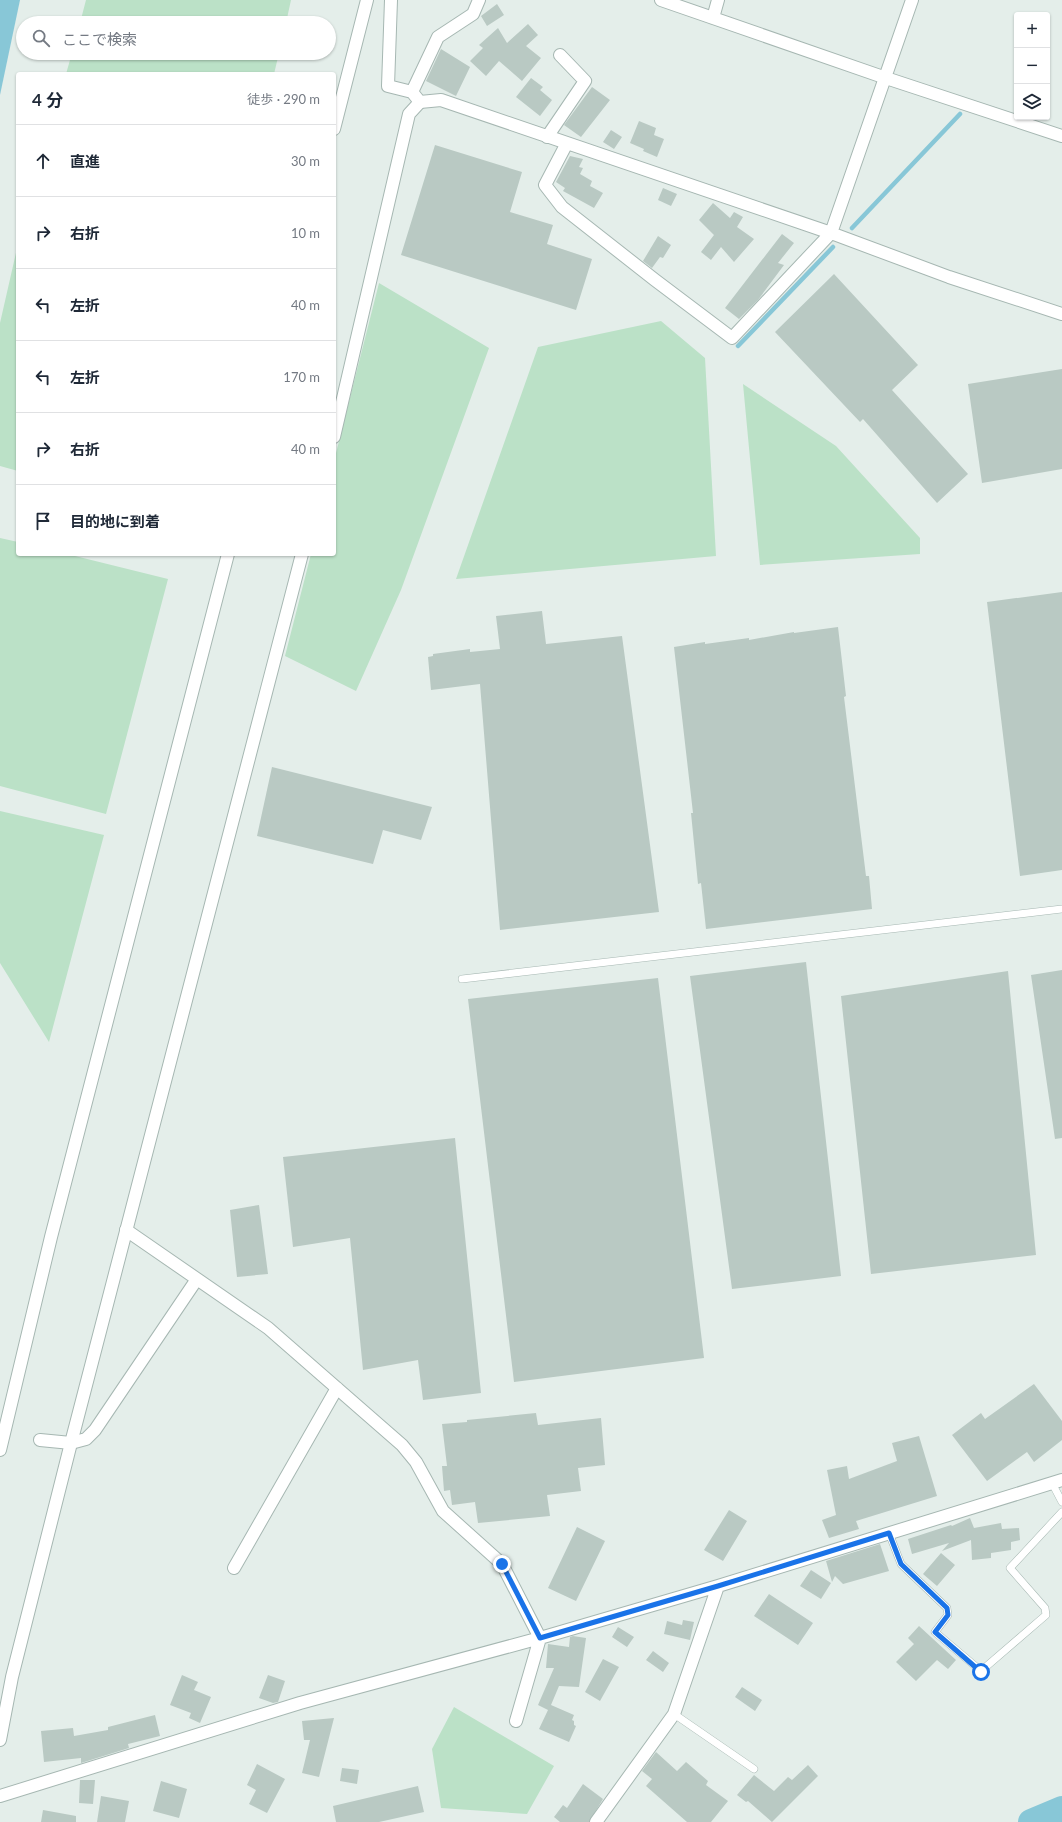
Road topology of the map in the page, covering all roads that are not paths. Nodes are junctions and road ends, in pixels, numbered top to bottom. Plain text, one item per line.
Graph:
1 (367, 0) edge
2 (391, 0) edge
3 (479, 0) edge
4 (661, 0) edge
5 (718, 0) edge
6 (912, 0) edge
7 (713, 18) junction
8 (560, 55) dead end
9 (886, 78) junction
10 (412, 92) junction
11 (420, 102) junction
12 (336, 121) edge
13 (1062, 136) edge
14 (547, 137) junction
15 (567, 144) junction
16 (832, 233) junction
17 (1062, 314) edge
18 (336, 429) edge
19 (227, 556) edge
20 (301, 556) edge
21 (1062, 909) edge
22 (462, 979) dead end
23 (126, 1230) junction
24 (197, 1280) junction
25 (337, 1388) junction
26 (40, 1440) dead end
27 (70, 1443) junction
28 (0, 1450) edge
29 (1057, 1481) edge
30 (1062, 1502) edge
31 (1062, 1512) edge
32 (889, 1533) junction
33 (234, 1568) dead end
34 (718, 1586) junction
35 (540, 1638) junction
36 (674, 1714) junction
37 (516, 1721) dead end
38 (0, 1740) edge
39 (754, 1769) dead end
40 (0, 1796) edge
41 (596, 1822) edge

1 - 12 street
2 - 10 street
3 - 10 street
4 - 7 street
5 - 7 street
6 - 9 street
7 - 9 street
8 - 14 street
9 - 13 street
9 - 16 street
10 - 11 street
11 - 14 street
11 - 18 street
14 - 15 street
15 - 16 street
15 - 16 street
16 - 17 street
19 - 28 street
20 - 23 street
21 - 22 lane
23 - 24 street
23 - 27 street
24 - 25 street
24 - 27 street
25 - 33 street
25 - 35 street
26 - 27 street
27 - 38 street
29 - 30 lane
29 - 32 street
31 - 32 lane
32 - 34 street
34 - 35 street
34 - 36 street
35 - 37 street
35 - 40 street
36 - 39 lane
36 - 41 street

